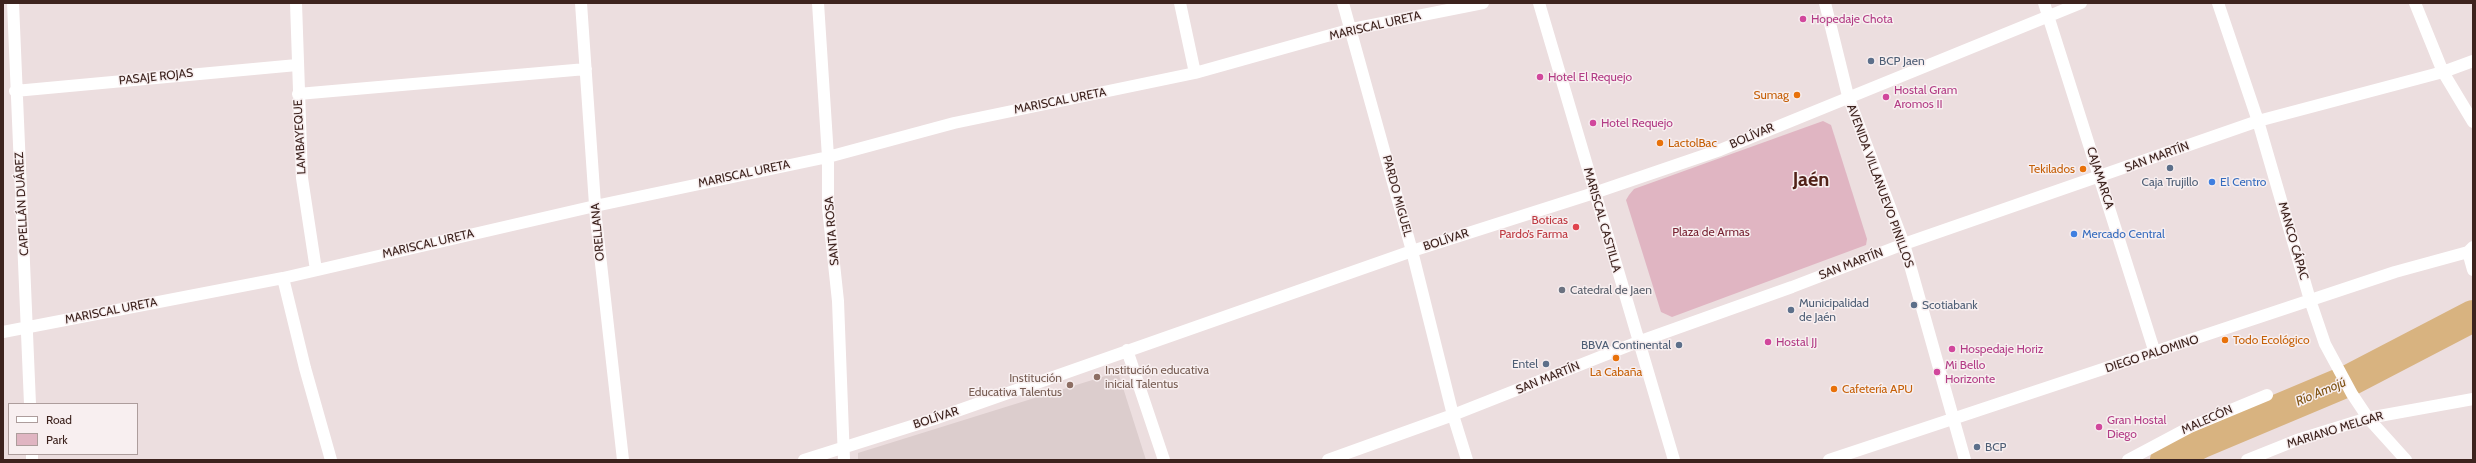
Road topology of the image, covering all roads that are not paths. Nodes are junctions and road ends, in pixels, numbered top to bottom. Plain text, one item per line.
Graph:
1 (13, 3) edge
2 (296, 3) edge
3 (581, 3) edge
4 (818, 3) edge
5 (1180, 3) edge
6 (1343, 3) edge
7 (1482, 3) edge
8 (1539, 3) edge
9 (1825, 3) edge
10 (2044, 3) edge
11 (2081, 3) edge
12 (2218, 3) edge
13 (2415, 3) edge
14 (2048, 15) junction
15 (1352, 29) junction
16 (2473, 61) edge
17 (297, 65) junction
18 (586, 69) junction
19 (2443, 72) junction
20 (1195, 74) junction
21 (15, 91) junction
22 (298, 94) junction
23 (1848, 96) junction
24 (2258, 121) junction
25 (2473, 122) edge
26 (828, 157) junction
27 (2100, 178) junction
28 (1594, 194) junction
29 (596, 206) junction
30 (1904, 244) junction
31 (2470, 250) edge
32 (1412, 251) junction
33 (316, 270) junction
34 (2473, 270) edge
35 (283, 278) junction
36 (2310, 300) junction
37 (28, 326) junction
38 (3, 332) edge
39 (1638, 342) junction
40 (1127, 350) junction
41 (2155, 353) junction
42 (2267, 394) dead end
43 (2473, 399) edge
44 (30, 403) edge
45 (1453, 415) junction
46 (2368, 418) junction
47 (1952, 419) junction
48 (843, 446) junction
49 (332, 460) edge
50 (623, 460) edge
51 (804, 460) edge
52 (844, 460) edge
53 (1164, 460) edge
54 (1328, 460) edge
55 (1467, 460) edge
56 (1674, 460) edge
57 (1829, 460) edge
58 (1965, 460) edge
59 (2128, 460) edge
60 (2247, 460) edge
61 (2406, 460) edge

1 - 21 street, CAPELLÁN DUÁREZ
2 - 17 street, LAMBAYEQUE
3 - 18 street, ORELLANA
4 - 26 street, SANTA ROSA
5 - 20 street
6 - 15 street, PARDO MIGUEL
7 - 15 street, MARISCAL URETA
8 - 28 street, MARISCAL CASTILLA
9 - 23 street, AVENIDA VILLANUEVO PINILLOS
10 - 14 street, CAJAMARCA
11 - 14 street, BOLÍVAR
12 - 24 street, MANCO CÁPAC
13 - 19 street
14 - 23 street, BOLÍVAR
14 - 27 street, CAJAMARCA
15 - 20 street, MARISCAL URETA
15 - 32 street, PARDO MIGUEL
16 - 19 street, SAN MARTÍN
17 - 21 street, PASAJE ROJAS
17 - 22 street, LAMBAYEQUE
18 - 22 street
18 - 29 street, ORELLANA
19 - 24 street, SAN MARTÍN
19 - 25 street
20 - 26 street, MARISCAL URETA
21 - 37 street, CAPELLÁN DUÁREZ
22 - 33 street, LAMBAYEQUE
23 - 28 street, BOLÍVAR
23 - 30 street, AVENIDA VILLANUEVO PINILLOS
24 - 27 street, SAN MARTÍN
24 - 36 street, MANCO CÁPAC
26 - 29 street, MARISCAL URETA
26 - 48 street, SANTA ROSA
27 - 30 street, SAN MARTÍN
27 - 41 street, CAJAMARCA
28 - 32 street, BOLÍVAR
28 - 39 street, MARISCAL CASTILLA
29 - 33 street, MARISCAL URETA
29 - 50 street, ORELLANA
30 - 39 street, SAN MARTÍN
30 - 47 street, AVENIDA VILLANUEVO PINILLOS
31 - 34 street
31 - 36 street, DIEGO PALOMINO
32 - 40 street, BOLÍVAR
32 - 45 street, PARDO MIGUEL
33 - 35 street, MARISCAL URETA
35 - 37 street, MARISCAL URETA
35 - 49 street
36 - 41 street, DIEGO PALOMINO
36 - 46 street, MANCO CÁPAC
37 - 38 street, MARISCAL URETA
37 - 44 street, CAPELLÁN DUÁREZ
39 - 45 street, SAN MARTÍN
39 - 56 street, MARISCAL CASTILLA
40 - 48 street, BOLÍVAR
40 - 53 street
41 - 47 street, DIEGO PALOMINO
42 - 59 street, MALECÓN
43 - 46 street, MARIANO MELGAR
45 - 54 street, SAN MARTÍN
45 - 55 street, PARDO MIGUEL
46 - 60 street, MARIANO MELGAR
46 - 61 street, MANCO CÁPAC
47 - 57 street, DIEGO PALOMINO
47 - 58 street, AVENIDA VILLANUEVO PINILLOS
48 - 51 street, BOLÍVAR
48 - 52 street, SANTA ROSA

